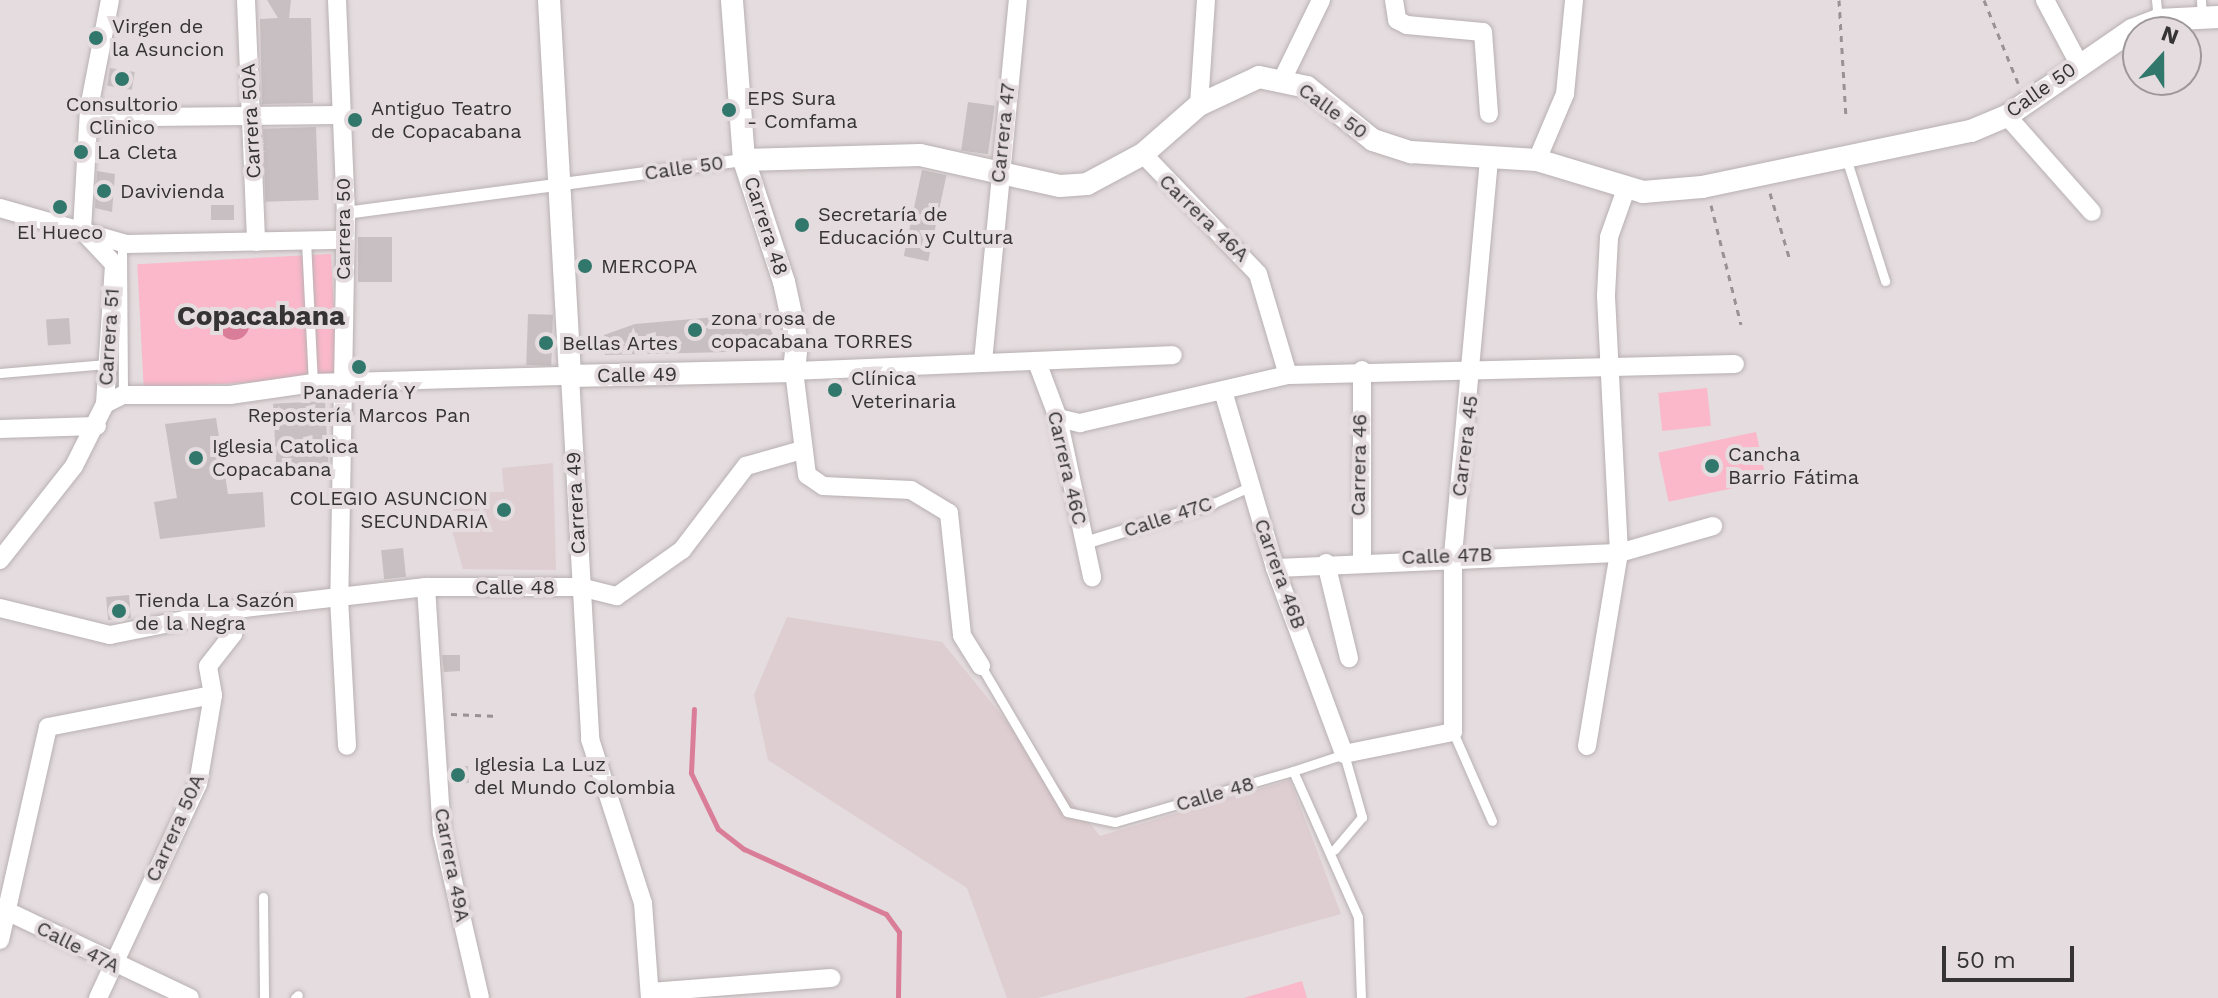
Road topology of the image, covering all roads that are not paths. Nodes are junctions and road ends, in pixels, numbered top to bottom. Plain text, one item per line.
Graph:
1 (110, 0) edge
2 (246, 0) edge
3 (337, 0) edge
4 (549, 0) edge
5 (732, 0) edge
6 (1018, 0) edge
7 (1206, 0) edge
8 (1321, 0) edge
9 (1394, 0) edge
10 (1574, 0) edge
11 (2045, 0) edge
12 (2157, 10) edge
13 (2207, 11) edge
14 (2079, 64) junction
15 (1283, 78) junction
16 (1199, 105) junction
17 (89, 108) junction
18 (1489, 114) dead end
19 (338, 115) junction
20 (2007, 116) junction
21 (250, 118) junction
22 (1143, 154) junction
23 (744, 160) junction
24 (1537, 160) junction
25 (1489, 161) junction
26 (1847, 161) junction
27 (998, 172) junction
28 (563, 184) junction
29 (1626, 189) junction
30 (0, 208) edge
31 (2092, 212) dead end
32 (346, 213) junction
33 (82, 230) junction
34 (344, 240) junction
35 (306, 241) junction
36 (256, 242) junction
37 (121, 253) junction
38 (1885, 281) dead end
39 (1173, 355) dead end
40 (983, 362) junction
41 (1037, 362) junction
42 (107, 364) junction
43 (1735, 364) dead end
44 (1611, 365) junction
45 (1475, 369) junction
46 (1362, 370) junction
47 (794, 371) junction
48 (0, 373) edge
49 (1288, 375) junction
50 (570, 376) junction
51 (313, 383) junction
52 (342, 385) junction
53 (1223, 391) junction
54 (143, 394) junction
55 (123, 395) junction
56 (105, 404) junction
57 (1058, 418) junction
58 (97, 426) junction
59 (0, 429) edge
60 (798, 451) junction
61 (1249, 487) junction
62 (1212, 504) joint
63 (1713, 526) dead end
64 (0, 534) edge
65 (21, 535) junction
66 (1085, 543) junction
67 (1619, 553) junction
68 (1453, 555) junction
69 (0, 560) edge
70 (1362, 560) junction
71 (1326, 563) junction
72 (1275, 568) junction
73 (1092, 577) dead end
74 (426, 587) junction
75 (580, 587) junction
76 (339, 598) junction
77 (0, 608) edge
78 (228, 611) junction
79 (1349, 658) dead end
80 (981, 666) joint
81 (213, 695) junction
82 (1453, 732) junction
83 (347, 746) dead end
84 (1587, 746) dead end
85 (1344, 754) junction
86 (1293, 771) junction
87 (1492, 821) dead end
88 (1334, 850) junction
89 (263, 897) dead end
90 (11, 913) junction
91 (0, 940) edge
92 (112, 965) junction
93 (831, 978) dead end
94 (650, 995) edge
95 (98, 998) edge
96 (190, 998) edge
97 (264, 998) edge
98 (480, 998) edge
99 (1361, 998) edge

1 - 17 street
2 - 21 street, Carrera 50A
3 - 19 street, Carrera 50
4 - 28 street, Carrera 49
5 - 23 street, Carrera 48
6 - 27 street, Carrera 47
7 - 16 street
8 - 15 street
9 - 18 street
10 - 24 street
11 - 14 street
12 - 13 street, Calle 50
12 - 14 street, Calle 50
14 - 20 street, Calle 50
15 - 16 street, Calle 50
15 - 25 street, Calle 50
16 - 22 street, Calle 50
17 - 21 street
17 - 33 street
19 - 21 street
19 - 32 street, Carrera 50
20 - 26 street, Calle 50
20 - 31 street
21 - 36 street, Carrera 50A
22 - 27 street, Calle 50
22 - 49 street, Carrera 46A
23 - 27 street, Calle 50
23 - 28 street, Calle 50
23 - 47 street, Carrera 48
24 - 25 street, Calle 50
24 - 29 street, Calle 50
25 - 45 street, Carrera 45
26 - 29 street, Calle 50
26 - 38 lane
27 - 40 street, Carrera 47
28 - 32 street, Calle 50
28 - 50 street, Carrera 49
29 - 44 street
30 - 33 street
32 - 34 street, Carrera 50
33 - 37 street, Carrera 51
34 - 35 street
34 - 52 street, Carrera 50
35 - 36 street
35 - 51 lane
36 - 37 street
37 - 42 street, Carrera 51
37 - 55 lane
39 - 41 street, Calle 49
40 - 41 street, Calle 49
40 - 47 street, Calle 49
41 - 57 street, Carrera 46C
42 - 48 lane
42 - 56 street, Carrera 51
43 - 44 street
44 - 45 street
44 - 67 street
45 - 46 street
45 - 68 street, Carrera 45
46 - 49 street
46 - 70 street, Carrera 46
47 - 50 street, Calle 49
47 - 60 street, Carrera 48
49 - 53 street
50 - 52 street, Calle 49
50 - 75 street, Carrera 49
51 - 52 street, Calle 49
51 - 54 street, Calle 49
52 - 54 street
52 - 76 street, Carrera 50
53 - 57 street
53 - 61 street, Carrera 46B
54 - 55 street, Calle 49
55 - 56 street, Calle 49
56 - 58 street, Carrera 51
57 - 66 street, Carrera 46C
58 - 59 street
58 - 65 street, Carrera 51
60 - 75 street, Calle 48
60 - 80 street
61 - 62 lane, Calle 47C
61 - 72 street, Carrera 46B
62 - 66 street, Calle 47C
63 - 67 street, Calle 47B
64 - 65 street
65 - 69 street, Carrera 51
66 - 73 street, Carrera 46C
67 - 68 street, Calle 47B
67 - 84 street
68 - 70 street, Calle 47B
68 - 82 street, Carrera 45
70 - 71 street, Calle 47B
71 - 72 street, Calle 47B
71 - 79 street
72 - 85 street, Carrera 46B
74 - 75 street, Calle 48
74 - 76 street, Calle 48
74 - 98 street, Carrera 49A
75 - 94 street, Carrera 49
76 - 78 street, Calle 48
76 - 83 street, Carrera 50
77 - 78 street, Calle 48
78 - 81 street, Carrera 50A
80 - 86 lane, Calle 48
81 - 90 street
81 - 92 street, Carrera 50A
82 - 85 street
82 - 87 lane
85 - 86 lane, Calle 48
85 - 88 lane
86 - 88 lane
88 - 99 lane
89 - 97 lane
90 - 91 street
90 - 92 street, Calle 47A
92 - 95 street, Carrera 50A
92 - 96 street, Calle 47A
93 - 94 street

